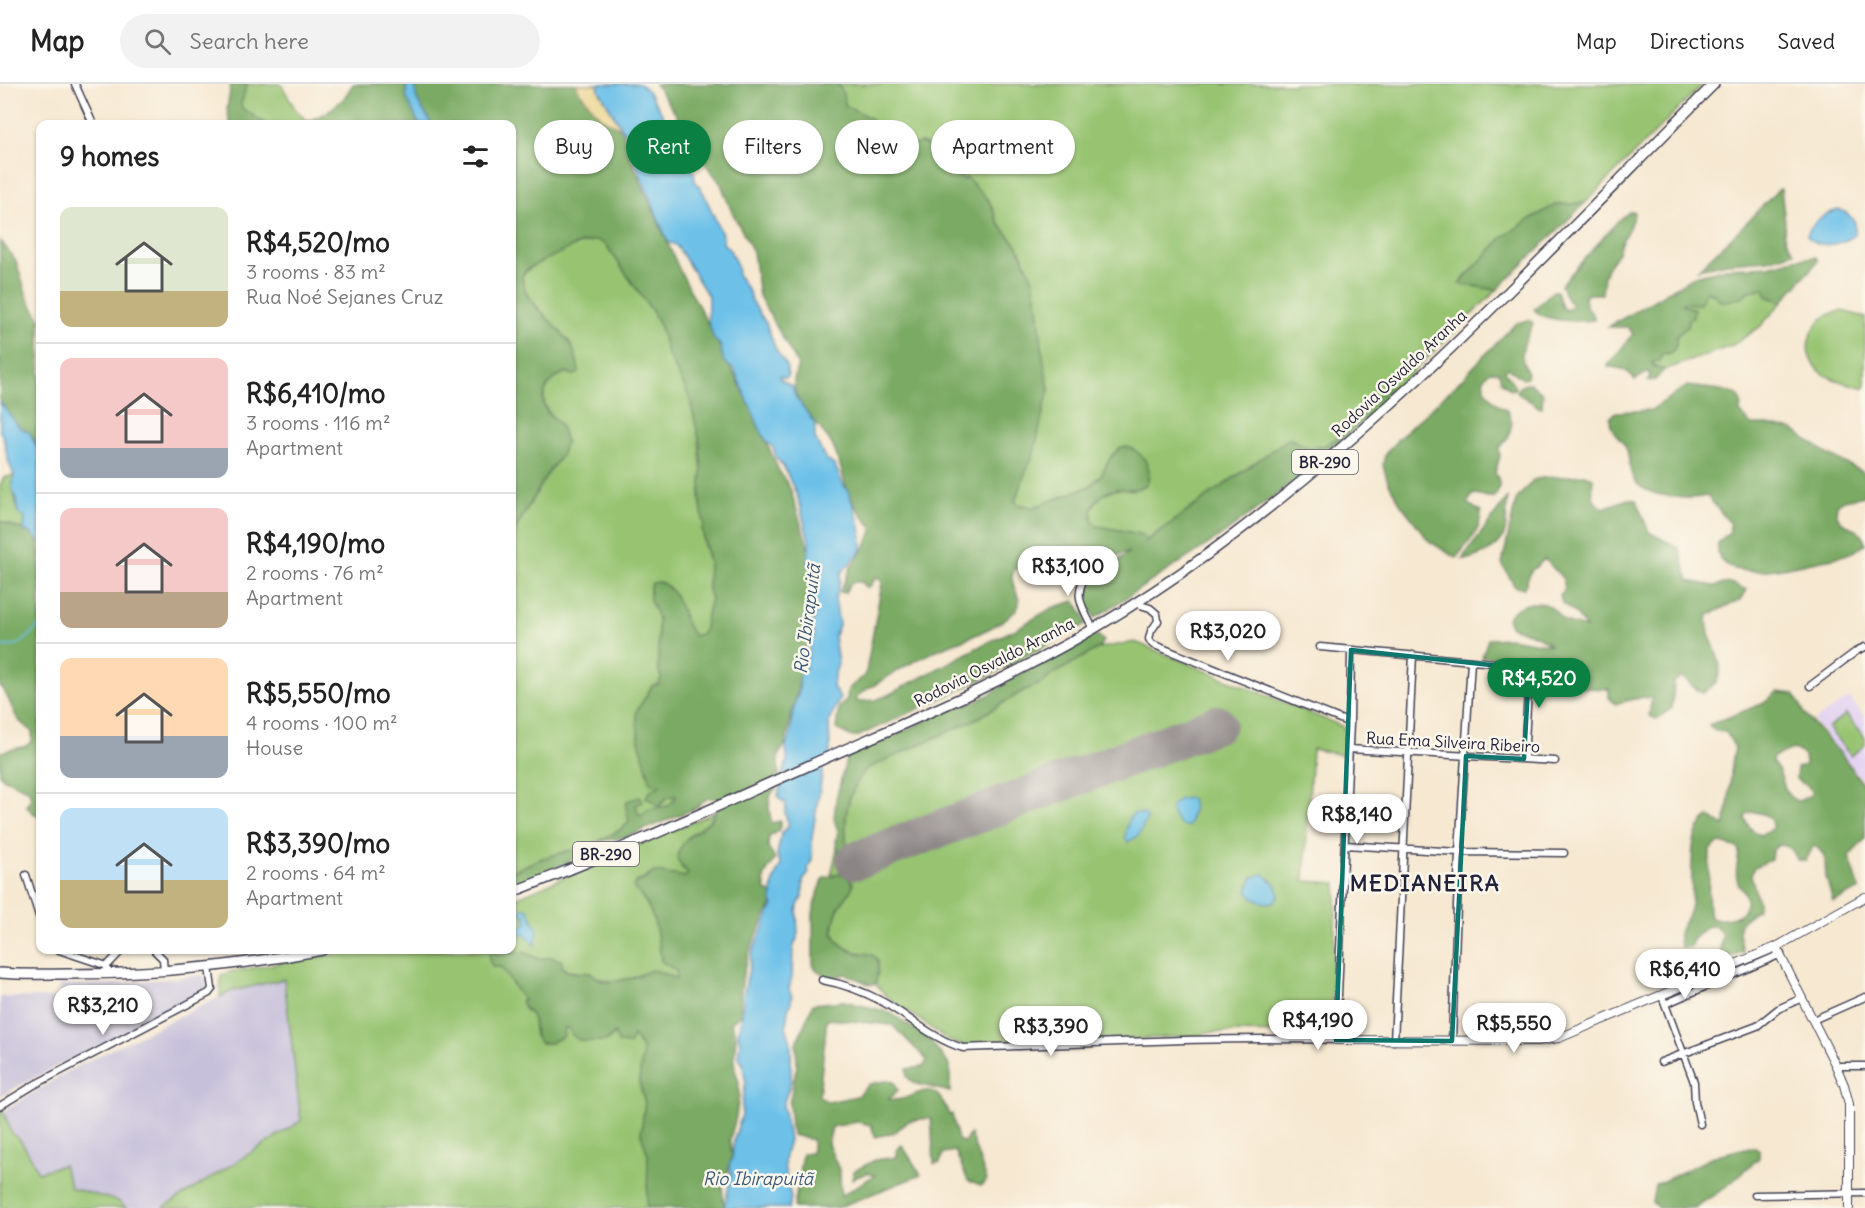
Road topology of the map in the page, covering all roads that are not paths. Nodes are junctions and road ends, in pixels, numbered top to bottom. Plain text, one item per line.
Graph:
1 (75, 84) edge
2 (1714, 84) edge
3 (91, 120) edge
4 (1091, 570) dead end
5 (1134, 603) junction
6 (1093, 628) junction
7 (1320, 647) dead end
8 (1865, 647) edge
9 (1351, 650) junction
10 (1413, 655) junction
11 (1471, 661) junction
12 (1810, 686) dead end
13 (1350, 723) junction
14 (1349, 749) junction
15 (1407, 753) junction
16 (1466, 756) junction
17 (1524, 759) junction
18 (1555, 761) dead end
19 (1345, 845) junction
20 (1403, 849) junction
21 (1459, 852) junction
22 (1564, 853) dead end
23 (26, 875) dead end
24 (516, 890) edge
25 (1864, 901) edge
26 (36, 906) edge
27 (1778, 951) junction
28 (69, 954) edge
29 (119, 954) edge
30 (158, 954) edge
31 (301, 954) edge
32 (209, 967) junction
33 (107, 970) junction
34 (164, 971) junction
35 (0, 973) edge
36 (822, 980) dead end
37 (1865, 997) edge
38 (1802, 998) junction
39 (1664, 1000) junction
40 (1813, 1020) junction
41 (1336, 1040) junction
42 (1394, 1041) junction
43 (1452, 1041) junction
44 (1684, 1054) junction
45 (1661, 1062) dead end
46 (1836, 1066) junction
47 (1865, 1066) edge
48 (0, 1106) edge
49 (1700, 1124) dead end
50 (1865, 1193) edge
51 (1849, 1194) junction
52 (1755, 1195) dead end
53 (1849, 1208) edge

1 - 3 street
2 - 5 highway, Rodovia Osvaldo Aranha / BR-290
4 - 6 street
5 - 6 highway, Rodovia Osvaldo Aranha / BR-290
5 - 13 street
6 - 24 highway, Rodovia Osvaldo Aranha / BR-290
7 - 9 street
8 - 12 street
9 - 10 street
9 - 13 street
10 - 11 street
10 - 15 street
11 - 16 street
11 - 17 street
13 - 14 street
14 - 15 street, Rua Ema Silveira Ribeiro
14 - 19 street
15 - 16 street, Rua Ema Silveira Ribeiro
15 - 20 street
16 - 17 street, Rua Ema Silveira Ribeiro
16 - 21 street
17 - 18 street, Rua Ema Silveira Ribeiro
19 - 20 street
19 - 41 street
20 - 21 street
20 - 42 street
21 - 22 street
21 - 43 street
23 - 26 street
25 - 27 street
27 - 38 street
27 - 39 street
28 - 33 street
29 - 33 street
30 - 34 street
31 - 32 highway
32 - 34 highway
32 - 48 street
33 - 34 highway
33 - 35 highway
36 - 41 street
37 - 40 street
38 - 40 street
38 - 44 street
39 - 43 street
39 - 44 street
40 - 46 street
41 - 42 street
42 - 43 street
44 - 45 street
44 - 49 street
46 - 47 street
46 - 51 street
50 - 51 street
51 - 52 street
51 - 53 street

